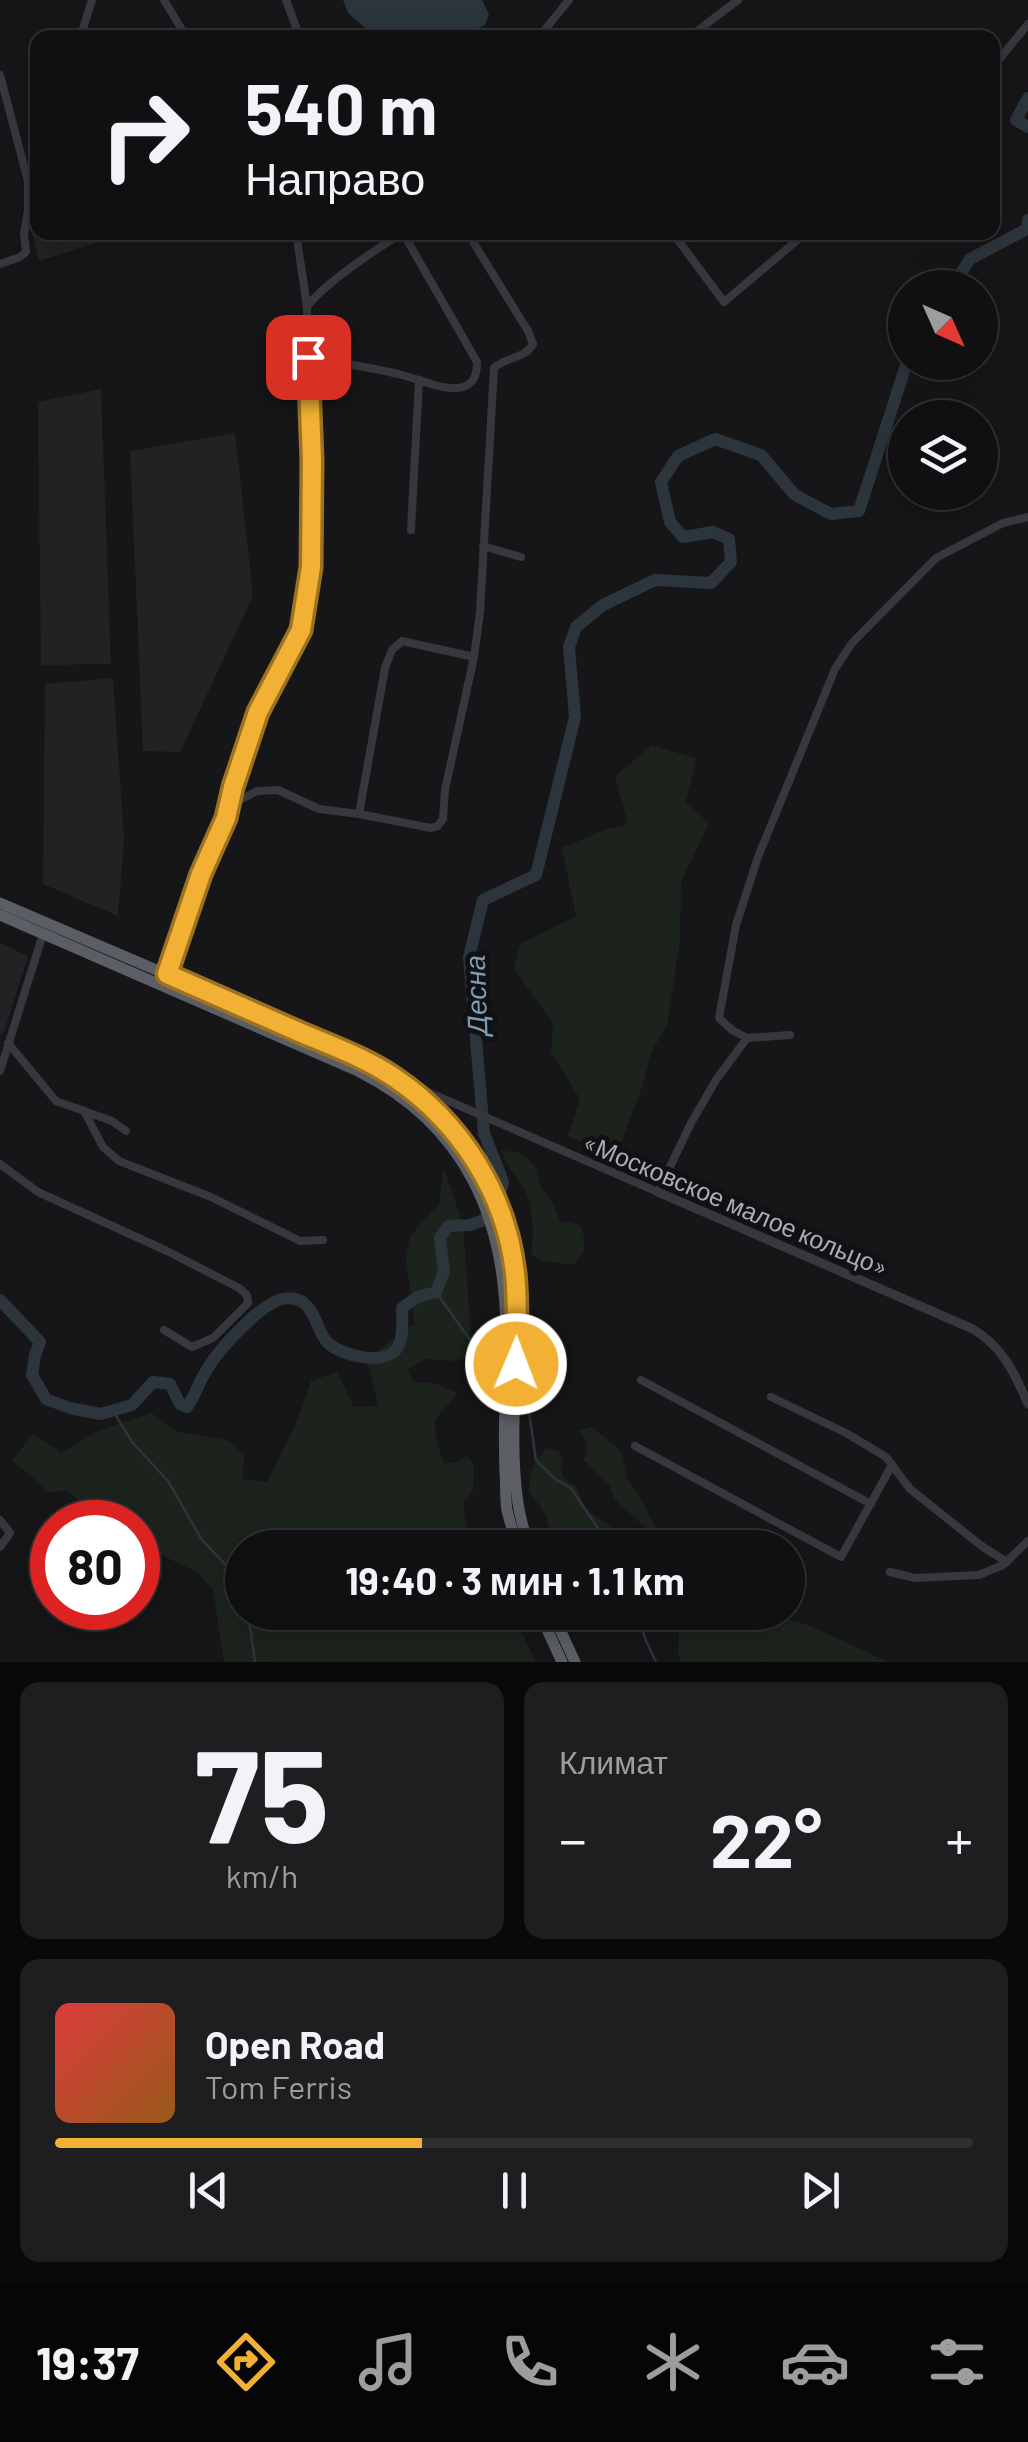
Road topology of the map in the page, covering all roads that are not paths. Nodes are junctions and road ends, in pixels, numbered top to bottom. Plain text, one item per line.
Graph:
1 (92, 0) edge
2 (164, 0) edge
3 (286, 0) edge
4 (569, 0) edge
5 (738, 0) edge
6 (1028, 24) edge
7 (83, 30) edge
8 (182, 30) edge
9 (297, 30) edge
10 (545, 30) edge
11 (699, 30) edge
12 (1000, 58) edge
13 (0, 75) edge
14 (30, 175) edge
15 (28, 180) junction
16 (297, 240) edge
17 (394, 240) edge
18 (408, 240) edge
19 (472, 240) edge
20 (678, 240) edge
21 (798, 240) edge
22 (0, 264) edge
23 (306, 308) junction
24 (308, 357) junction
25 (420, 380) junction
26 (1028, 517) edge
27 (411, 530) dead end
28 (483, 546) junction
29 (521, 556) dead end
30 (474, 657) junction
31 (358, 814) junction
32 (226, 818) junction
33 (0, 903) edge
34 (0, 915) edge
35 (42, 934) junction
36 (167, 974) junction
37 (790, 1035) dead end
38 (748, 1038) junction
39 (8, 1043) junction
40 (0, 1071) edge
41 (396, 1078) junction
42 (84, 1111) junction
43 (443, 1127) junction
44 (126, 1132) dead end
45 (0, 1164) edge
46 (658, 1192) junction
47 (323, 1240) dead end
48 (509, 1274) junction
49 (164, 1330) dead end
50 (641, 1380) dead end
51 (772, 1397) dead end
52 (1028, 1402) edge
53 (635, 1446) dead end
54 (892, 1465) junction
55 (870, 1504) junction
56 (0, 1520) edge
57 (512, 1530) edge
58 (524, 1530) edge
59 (1028, 1541) edge
60 (0, 1547) edge
61 (1006, 1562) junction
62 (890, 1572) dead end
63 (547, 1630) edge
64 (560, 1630) edge
65 (562, 1662) edge
66 (575, 1662) edge

1 - 7 street
2 - 8 street
3 - 9 street
4 - 10 street
5 - 11 street
6 - 12 street
13 - 15 street
14 - 15 street
15 - 22 street
16 - 23 street
17 - 23 street
18 - 25 street
19 - 28 street
20 - 21 street
23 - 24 street
24 - 25 street
24 - 32 street
25 - 27 street
26 - 38 street
28 - 29 street
28 - 30 street
30 - 31 street
30 - 31 street
31 - 32 street
32 - 36 street
33 - 36 highway
34 - 35 highway
35 - 39 street
35 - 43 highway
36 - 41 highway
37 - 38 street
38 - 46 street
39 - 40 street
39 - 42 street
41 - 43 highway
41 - 46 street, «Московское малое кольцо»
42 - 44 street
42 - 47 street
43 - 48 highway
45 - 49 street
46 - 52 street, «Московское малое кольцо»
48 - 57 highway
48 - 58 highway
50 - 55 street
51 - 54 street
53 - 55 street
54 - 55 street
54 - 61 street
56 - 60 street
59 - 61 street
61 - 62 street
63 - 65 highway
64 - 66 highway

